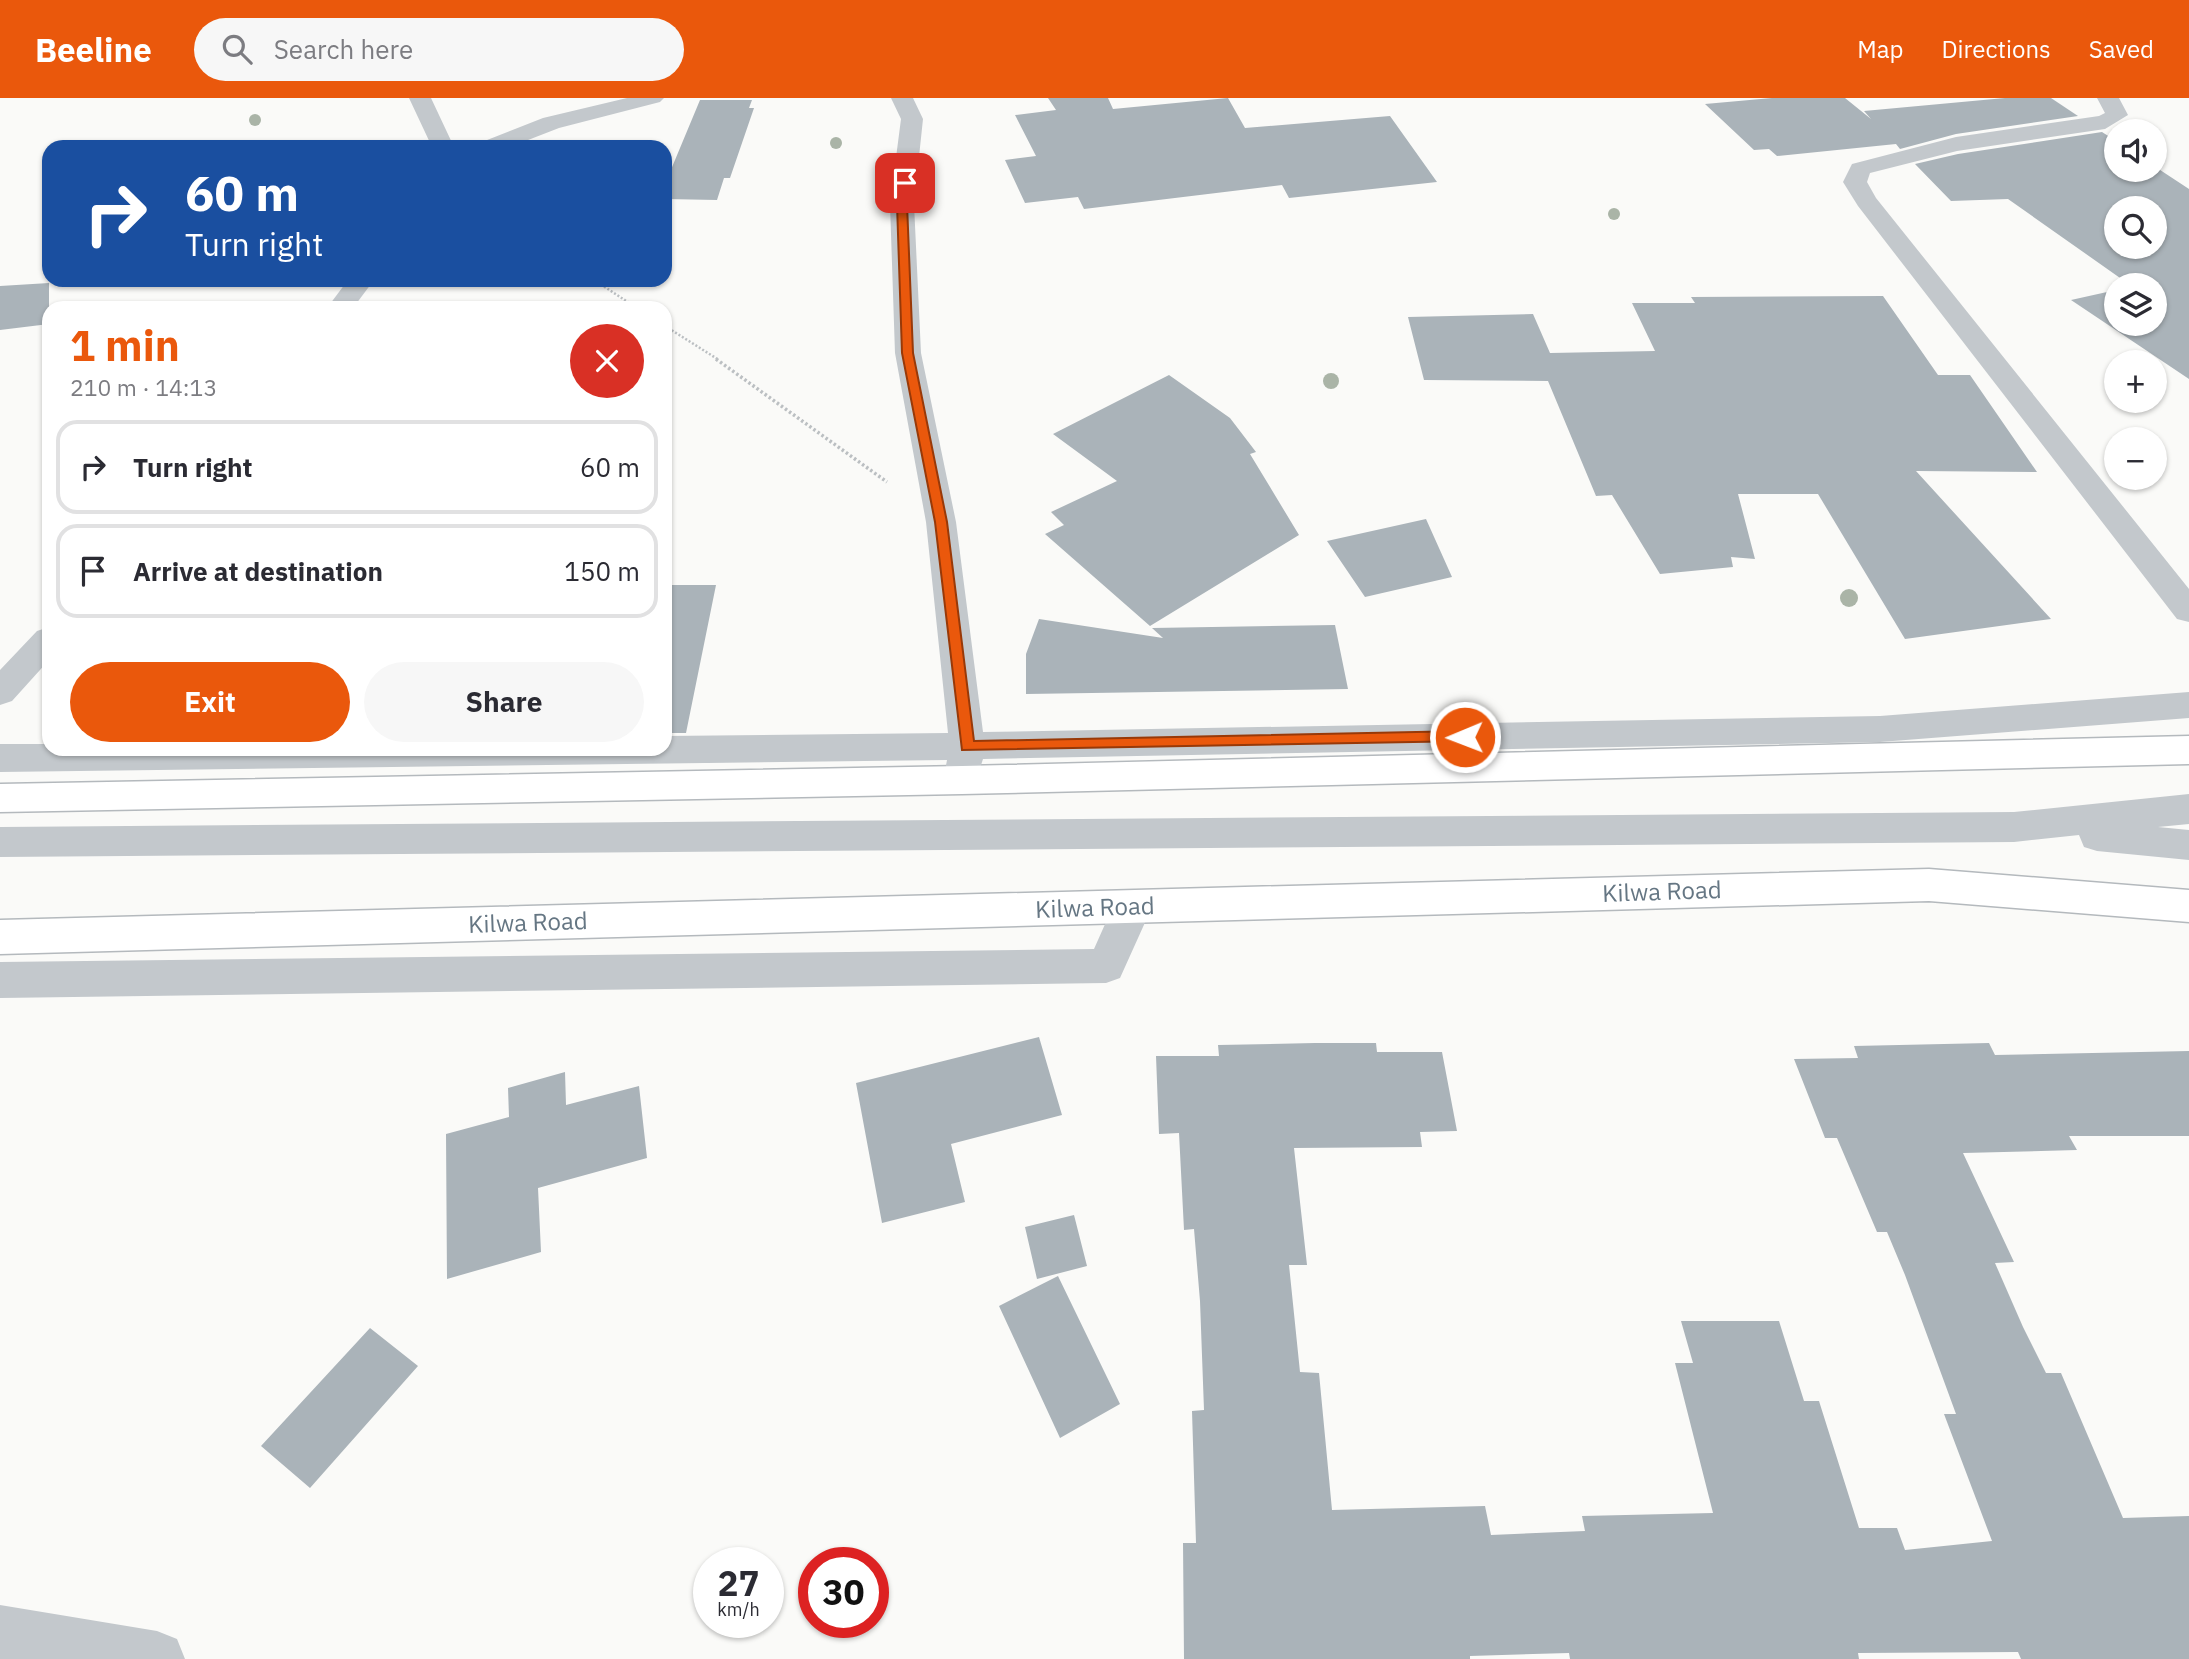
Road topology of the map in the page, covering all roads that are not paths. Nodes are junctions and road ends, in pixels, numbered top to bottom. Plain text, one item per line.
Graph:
1 (420, 98) edge
2 (653, 98) edge
3 (902, 98) edge
4 (2108, 98) edge
5 (440, 140) edge
6 (506, 140) edge
7 (2189, 611) edge
8 (42, 647) edge
9 (0, 692) edge
10 (2189, 705) edge
11 (2189, 750) edge
12 (0, 758) edge
13 (965, 763) junction
14 (0, 798) edge
15 (2189, 810) edge
16 (2014, 827) junction
17 (0, 842) edge
18 (2189, 845) edge
19 (2189, 906) edge
20 (1132, 907) junction
21 (0, 937) edge
22 (0, 979) edge
23 (0, 1633) edge
24 (157, 1659) edge

1 - 5 street
2 - 6 street
3 - 13 street
4 - 7 street
8 - 9 street
10 - 13 street
11 - 13 highway
12 - 13 street
13 - 14 highway
15 - 16 street
16 - 17 street
16 - 18 street
19 - 20 highway, Kilwa Road
20 - 21 highway, Kilwa Road
20 - 22 street
23 - 24 street

